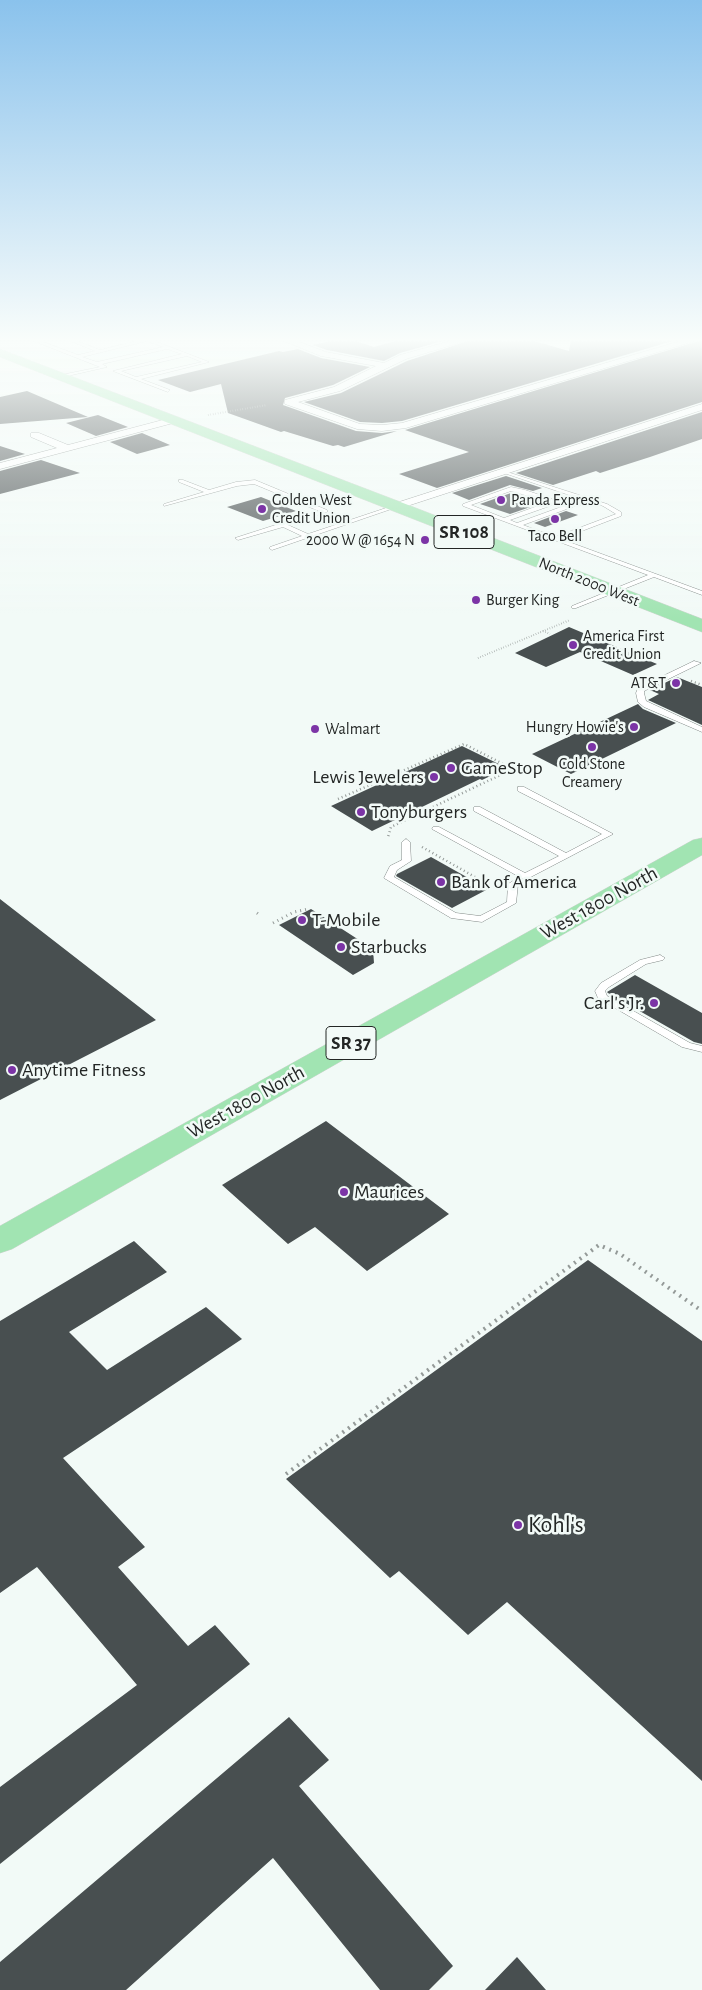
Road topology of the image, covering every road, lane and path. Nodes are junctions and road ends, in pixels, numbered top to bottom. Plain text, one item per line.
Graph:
1 (125, 433) edge
2 (207, 433) edge
3 (622, 433) edge
4 (35, 434) dead end
5 (67, 448) junction
6 (0, 466) edge
7 (503, 471) junction
8 (181, 481) dead end
9 (209, 492) junction
10 (574, 495) junction
11 (556, 502) junction
12 (166, 504) dead end
13 (600, 504) junction
14 (397, 506) junction
15 (504, 520) junction
16 (283, 525) junction
17 (517, 525) junction
18 (308, 536) junction
19 (238, 538) dead end
20 (555, 539) junction
21 (272, 548) dead end
22 (654, 575) junction
23 (613, 591) junction
24 (702, 593) edge
25 (574, 607) dead end
26 (577, 617) dead end
27 (702, 626) edge
28 (543, 631) junction
29 (550, 634) dead end
30 (478, 658) dead end
31 (696, 663) dead end
32 (702, 730) edge
33 (521, 789) dead end
34 (338, 799) dead end
35 (477, 810) dead end
36 (436, 828) dead end
37 (388, 837) dead end
38 (406, 842) dead end
39 (702, 846) edge
40 (422, 847) dead end
41 (565, 856) junction
42 (513, 884) dead end
43 (491, 886) dead end
44 (308, 909) dead end
45 (257, 913) dead end
46 (261, 916) dead end
47 (273, 923) dead end
48 (660, 958) dead end
49 (702, 1049) edge
50 (0, 1242) edge
51 (702, 1311) edge
52 (286, 1474) dead end

1 - 5 street
2 - 14 main road, North 2000 West / SR 108
3 - 7 street
4 - 5 street
5 - 6 street
7 - 10 lane
7 - 14 street
8 - 9 lane
9 - 12 lane
9 - 16 lane
10 - 11 lane
10 - 13 lane
11 - 15 lane
11 - 15 lane
13 - 17 lane
13 - 20 lane
14 - 18 lane
14 - 23 main road, North 2000 West / SR 108
15 - 17 lane
16 - 18 lane
16 - 19 lane
17 - 20 lane
18 - 21 lane
20 - 22 lane
22 - 23 lane
22 - 24 lane
23 - 25 lane
23 - 27 main road, North 2000 West / SR 108
26 - 28 path
28 - 29 path
28 - 30 path
31 - 32 lane
33 - 41 lane
34 - 37 path
35 - 41 lane
36 - 41 lane
38 - 42 lane
39 - 50 main road, West 1800 North / SR 37
40 - 43 path
44 - 47 path
45 - 46 path
48 - 49 lane
51 - 52 path

